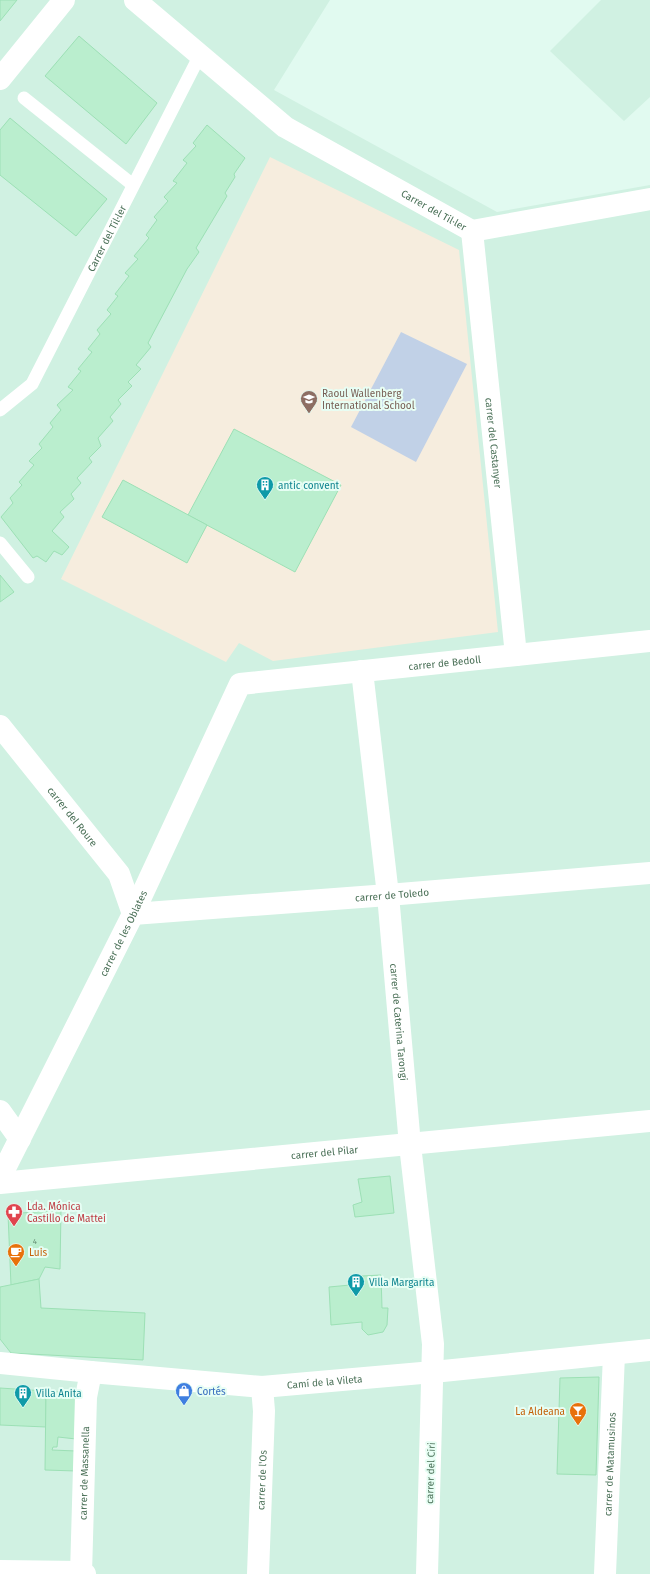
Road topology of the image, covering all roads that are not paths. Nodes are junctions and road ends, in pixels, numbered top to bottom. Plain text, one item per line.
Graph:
1 (64, 0) edge
2 (135, 0) edge
3 (200, 55) junction
4 (2, 71) edge
5 (24, 98) dead end
6 (133, 185) junction
7 (650, 199) edge
8 (472, 231) junction
9 (0, 410) edge
10 (0, 543) edge
11 (28, 577) dead end
12 (650, 641) edge
13 (516, 655) junction
14 (362, 671) junction
15 (240, 684) joint
16 (0, 726) edge
17 (650, 873) edge
18 (388, 895) junction
19 (133, 914) junction
20 (0, 1111) edge
21 (650, 1121) edge
22 (20, 1139) junction
23 (410, 1145) junction
24 (0, 1178) edge
25 (0, 1183) edge
26 (650, 1350) edge
27 (614, 1354) junction
28 (0, 1363) edge
29 (91, 1372) junction
30 (433, 1372) junction
31 (262, 1387) junction
32 (0, 1571) edge
33 (82, 1573) edge
34 (258, 1574) edge
35 (426, 1574) edge
36 (605, 1574) edge

1 - 4 street
2 - 3 street, Carrer del Til·ler
3 - 6 lane, Carrer del Til·ler
3 - 8 street, Carrer del Til·ler
5 - 6 lane
6 - 9 lane, Carrer del Til·ler
7 - 8 street
8 - 13 street, carrer del Castanyer
10 - 11 lane
12 - 13 street, carrer de Bedoll
13 - 14 street, carrer de Bedoll
14 - 15 street, carrer de Bedoll
14 - 18 street, carrer de Caterina Tarongi
15 - 19 street, carrer de les Oblates
16 - 19 street, carrer del Roure
17 - 18 street, carrer de Toledo
18 - 19 street, carrer de Toledo
18 - 23 street, carrer de Caterina Tarongi
19 - 22 street, carrer de les Oblates
20 - 22 street
21 - 23 street, carrer del Pilar
22 - 24 street, carrer de les Oblates
23 - 25 street, carrer del Pilar
23 - 30 street, carrer de Caterina Tarongi
26 - 27 street, Camí de la Vileta
27 - 30 street, Camí de la Vileta
27 - 36 street, carrer de Matamusinos
28 - 29 street, Camí de la Vileta
29 - 31 street, Camí de la Vileta
29 - 33 street, carrer de Massanella
30 - 31 street, Camí de la Vileta
30 - 35 street, carrer del Ciri
31 - 34 street, carrer de l'Os
32 - 33 street

